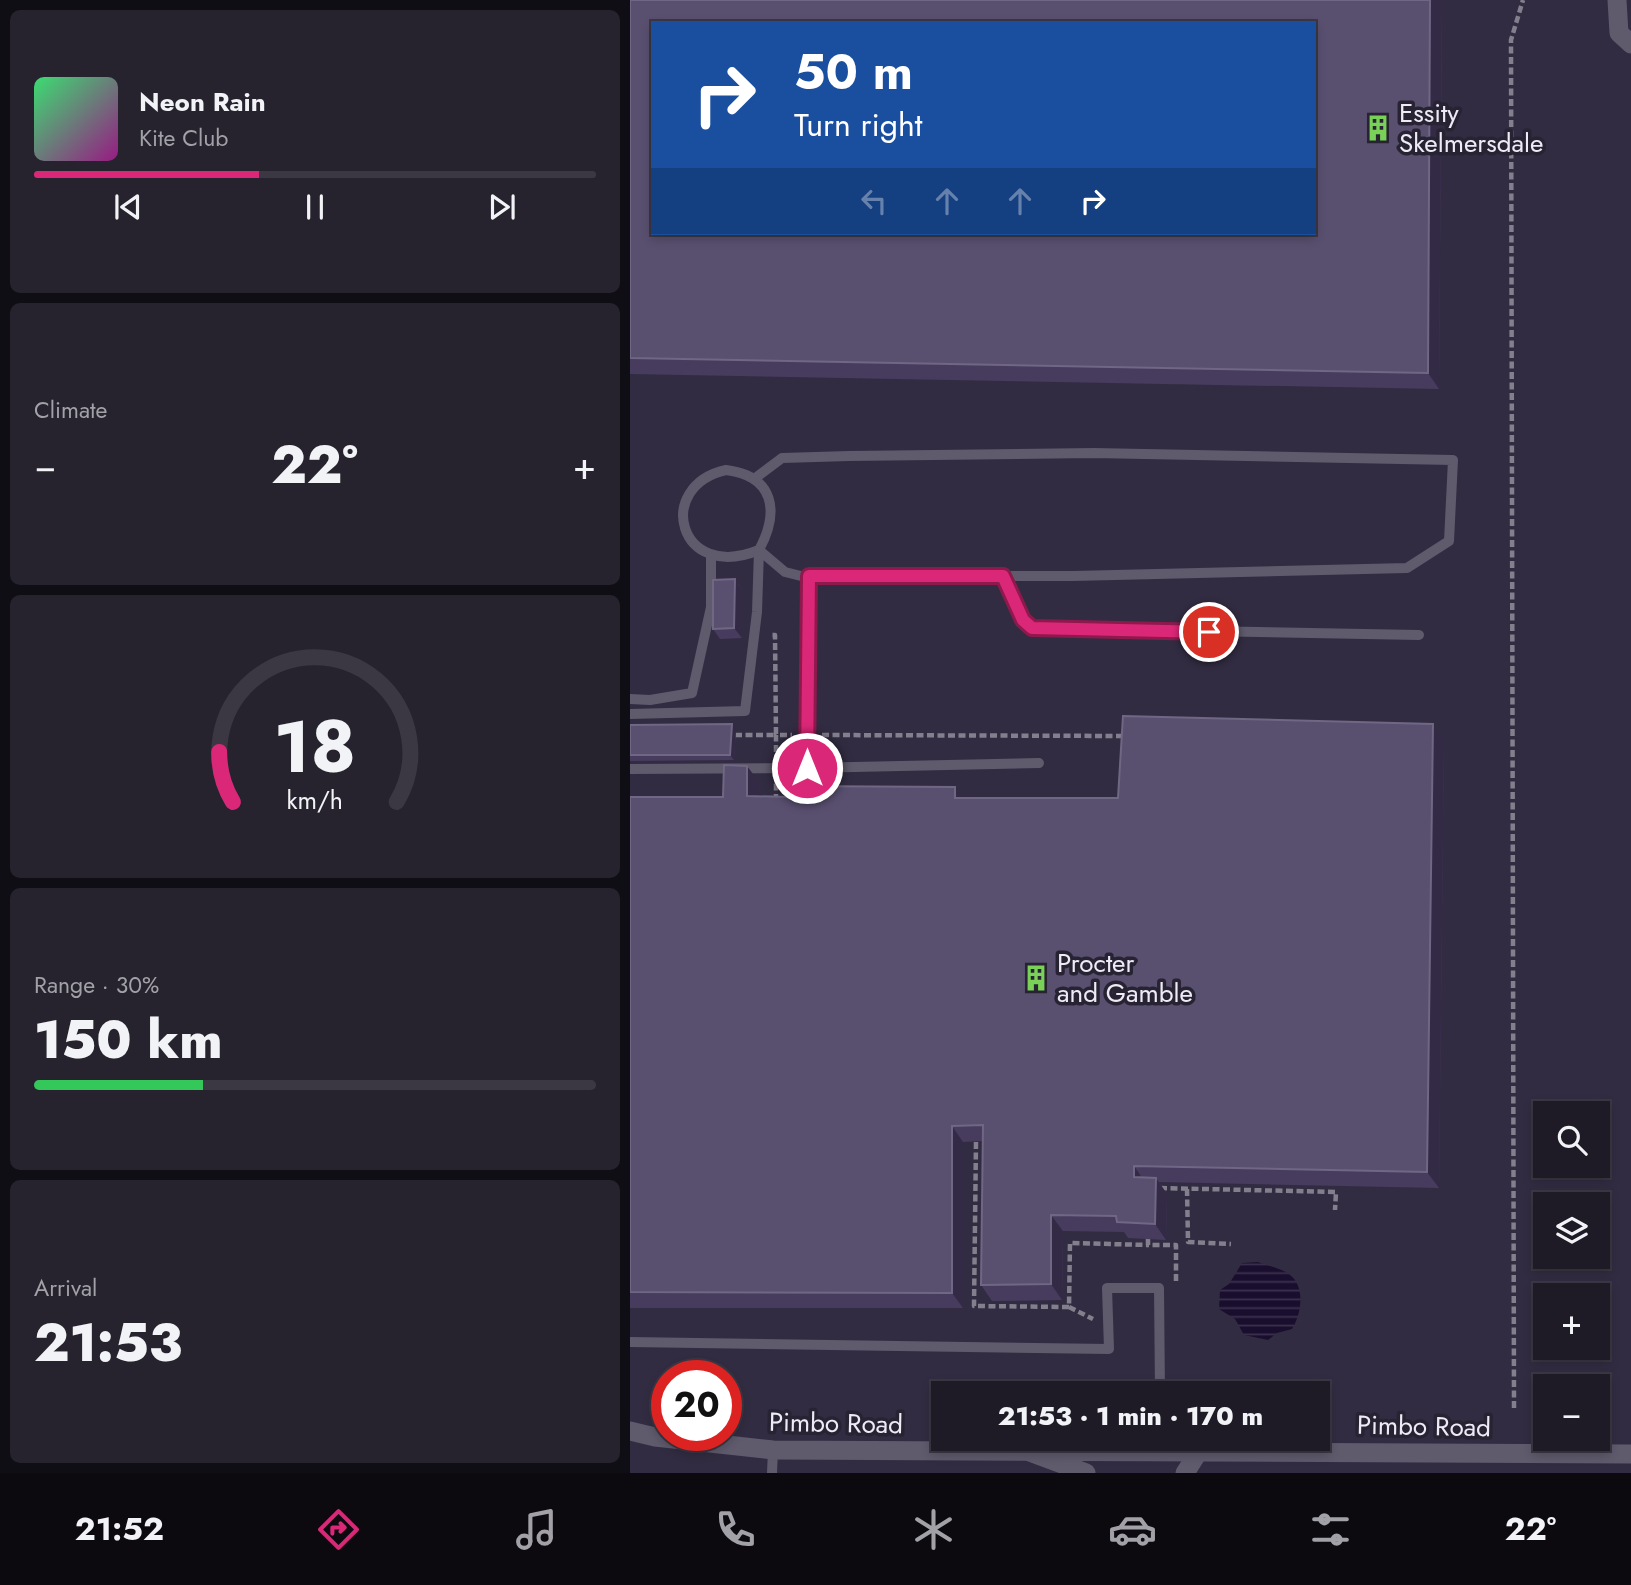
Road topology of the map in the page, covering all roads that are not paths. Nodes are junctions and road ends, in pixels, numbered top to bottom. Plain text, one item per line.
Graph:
1 (1617, 0) edge
2 (1631, 44) edge
3 (754, 479) junction
4 (759, 550) junction
5 (711, 556) junction
6 (809, 576) junction
7 (1003, 576) junction
8 (1419, 635) dead end
9 (630, 699) edge
10 (630, 714) edge
11 (1039, 764) dead end
12 (807, 768) junction
13 (630, 769) edge
14 (630, 1342) edge
15 (1160, 1381) edge
16 (630, 1431) edge
17 (773, 1450) junction
18 (931, 1451) edge
19 (1026, 1451) edge
20 (1199, 1451) joint
21 (1631, 1454) edge
22 (772, 1473) edge
23 (1086, 1473) edge
24 (1185, 1473) edge

1 - 2 street
3 - 4 lane
3 - 5 lane
3 - 7 lane
4 - 5 lane
4 - 6 lane
4 - 10 lane
5 - 9 lane
6 - 7 lane
6 - 12 lane
7 - 8 lane
11 - 12 lane
12 - 13 lane
14 - 15 lane
16 - 17 street, Pimbo Road
17 - 18 street, Pimbo Road
17 - 22 lane
19 - 23 street
20 - 21 street, Pimbo Road
20 - 24 street

